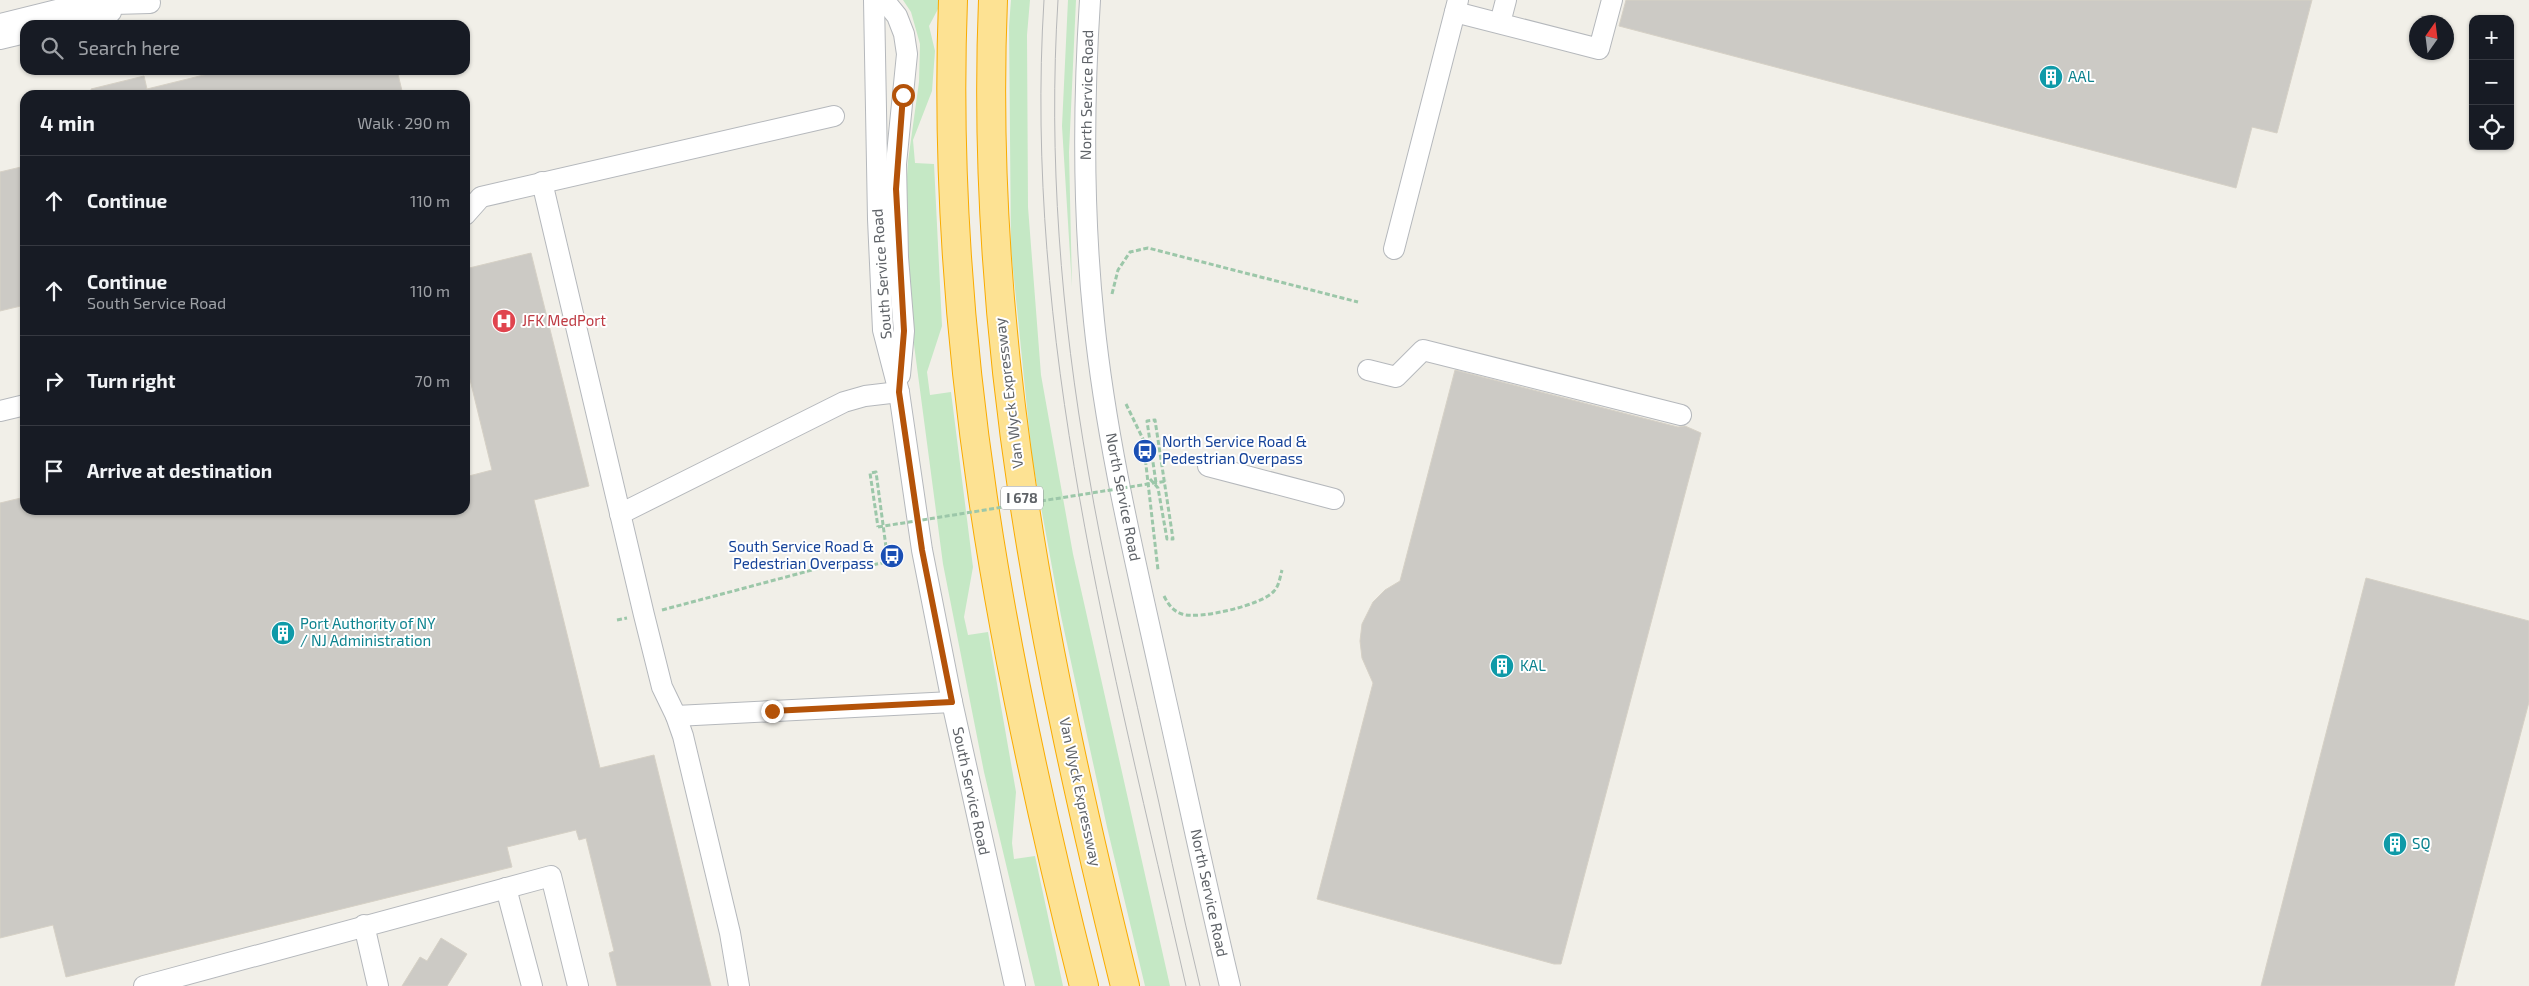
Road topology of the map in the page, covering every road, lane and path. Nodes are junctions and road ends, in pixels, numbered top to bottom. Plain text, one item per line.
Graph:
1 (874, 0) edge
2 (884, 0) edge
3 (953, 0) edge
4 (993, 0) edge
5 (1090, 0) edge
6 (1506, 0) edge
7 (1612, 0) edge
8 (156, 1) edge
9 (1457, 6) edge
10 (78, 20) edge
11 (1500, 23) junction
12 (0, 24) edge
13 (20, 34) edge
14 (0, 39) edge
15 (834, 116) dead end
16 (542, 182) junction
17 (470, 209) edge
18 (1394, 249) dead end
19 (1113, 301) dead end
20 (1358, 302) dead end
21 (1368, 370) dead end
22 (899, 392) junction
23 (1125, 397) dead end
24 (20, 406) edge
25 (0, 411) edge
26 (1681, 415) dead end
27 (1208, 466) dead end
28 (1149, 478) junction
29 (1166, 481) dead end
30 (1156, 482) junction
31 (1334, 499) dead end
32 (620, 514) junction
33 (1282, 570) dead end
34 (1159, 578) dead end
35 (1162, 592) dead end
36 (644, 615) junction
37 (617, 620) dead end
38 (952, 702) junction
39 (676, 716) junction
40 (506, 888) junction
41 (364, 925) junction
42 (144, 986) edge
43 (378, 986) edge
44 (532, 986) edge
45 (578, 986) edge
46 (739, 986) edge
47 (1015, 986) edge
48 (1084, 986) edge
49 (1125, 986) edge
50 (1230, 986) edge

1 - 22 street, South Service Road
2 - 22 street
3 - 48 highway, I 678
4 - 49 highway, Van Wyck Expressway / I 678
5 - 50 street, North Service Road
6 - 11 street
7 - 11 street
8 - 10 street
8 - 12 street
9 - 11 street
9 - 18 street
13 - 14 street
15 - 16 street
16 - 17 street
16 - 32 street
19 - 20 path
21 - 26 street
22 - 32 street
22 - 38 street, South Service Road
23 - 28 path
24 - 25 street
27 - 31 street
28 - 30 path
28 - 34 path
29 - 30 path, bridge
30 - 36 path, bridge
32 - 36 street
33 - 35 path
36 - 37 path
36 - 39 street
38 - 39 street
38 - 47 street, South Service Road
39 - 46 street
40 - 41 street
40 - 44 street
40 - 45 street
41 - 42 street
41 - 43 street

